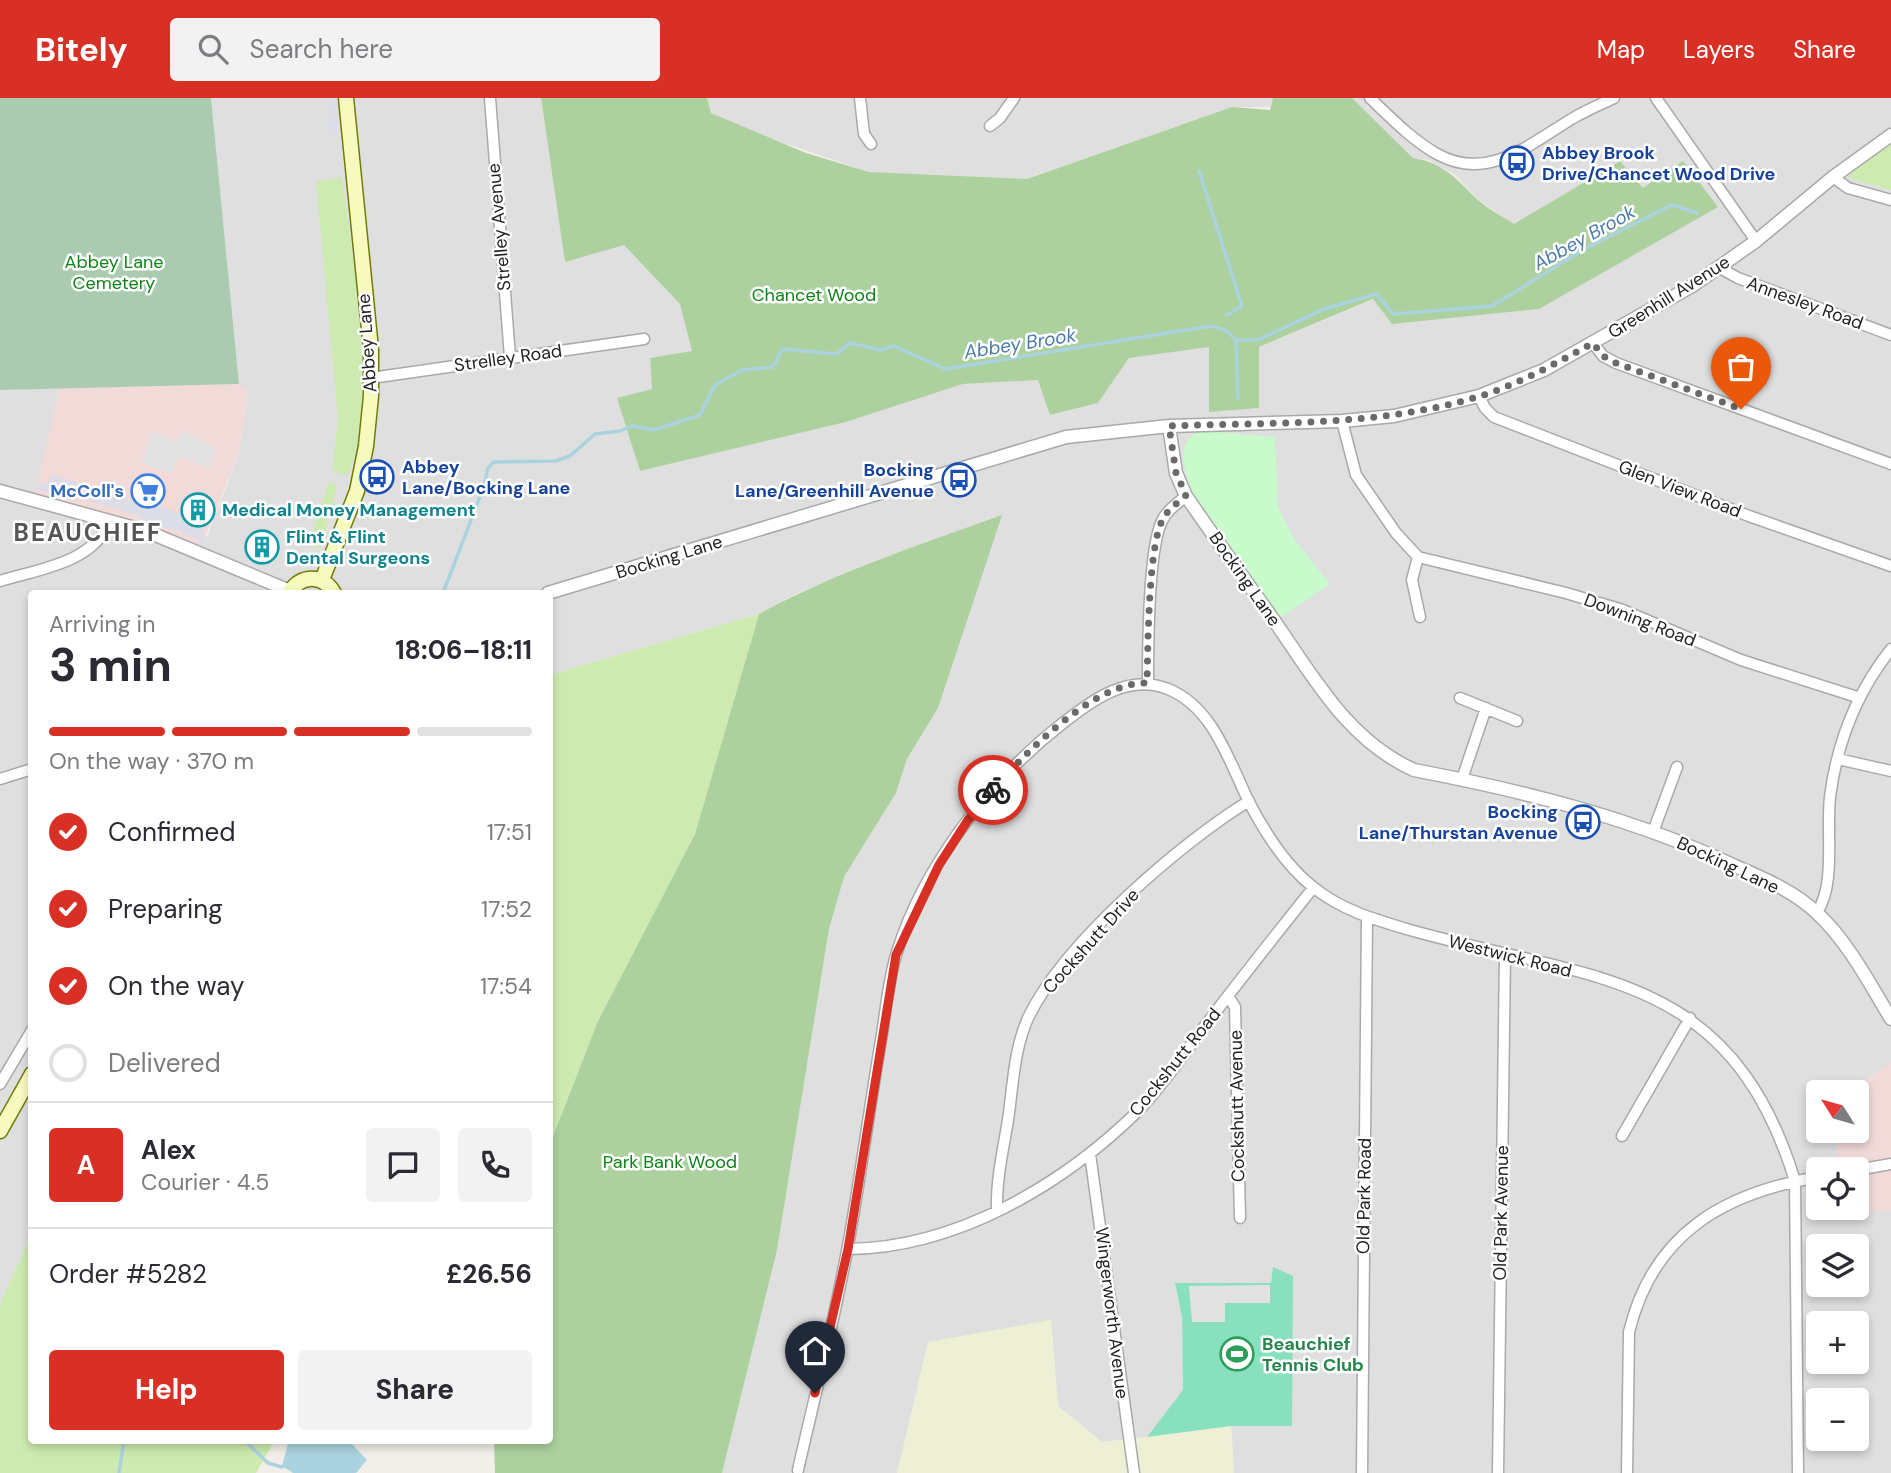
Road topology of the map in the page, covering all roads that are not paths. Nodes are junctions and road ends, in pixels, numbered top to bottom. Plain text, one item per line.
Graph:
1 (346, 98) edge
2 (490, 98) edge
3 (860, 98) edge
4 (1014, 98) edge
5 (1370, 98) edge
6 (1614, 98) edge
7 (1656, 98) edge
8 (990, 126) dead end
9 (1891, 135) edge
10 (871, 144) dead end
11 (1833, 177) junction
12 (1891, 200) edge
13 (1756, 241) junction
14 (1720, 268) junction
15 (1891, 335) edge
16 (644, 339) dead end
17 (1593, 343) junction
18 (510, 357) junction
19 (372, 378) junction
20 (1479, 396) junction
21 (1342, 421) junction
22 (1169, 426) junction
23 (1891, 464) edge
24 (0, 491) edge
25 (1186, 495) junction
26 (110, 521) junction
27 (1418, 556) junction
28 (1891, 566) edge
29 (322, 580) junction
30 (0, 581) edge
31 (285, 590) edge
32 (292, 590) edge
33 (331, 590) edge
34 (553, 591) edge
35 (1420, 617) dead end
36 (1891, 649) edge
37 (1147, 683) junction
38 (1857, 697) junction
39 (1460, 698) dead end
40 (1486, 708) junction
41 (1517, 721) dead end
42 (1838, 759) junction
43 (1677, 767) dead end
44 (28, 770) edge
45 (1891, 771) edge
46 (0, 779) edge
47 (1462, 779) junction
48 (1249, 801) junction
49 (1653, 832) junction
50 (1313, 888) junction
51 (1816, 912) junction
52 (1367, 918) junction
53 (1505, 953) junction
54 (1228, 996) junction
55 (1890, 1014) edge
56 (1690, 1018) junction
57 (28, 1037) edge
58 (28, 1081) edge
59 (0, 1084) edge
60 (0, 1131) edge
61 (1622, 1136) dead end
62 (1090, 1154) junction
63 (1891, 1164) edge
64 (1869, 1168) edge
65 (1806, 1179) edge
66 (1795, 1181) junction
67 (997, 1210) junction
68 (1240, 1218) dead end
69 (848, 1249) junction
70 (797, 1470) dead end
71 (1134, 1473) edge
72 (1362, 1473) edge
73 (1498, 1473) edge
74 (1627, 1473) edge
75 (1798, 1473) edge

1 - 19 main road, Abbey Lane
2 - 18 street, Strelley Avenue
3 - 10 street
4 - 8 street
5 - 6 street
7 - 13 street
9 - 11 street, Greenhill Avenue
11 - 12 street
11 - 13 street, Greenhill Avenue
13 - 14 street, Greenhill Avenue
14 - 15 street, Annesley Road
14 - 17 street, Greenhill Avenue
16 - 18 street, Strelley Road
17 - 20 street, Greenhill Avenue
17 - 23 street
18 - 19 street, Strelley Road
19 - 29 main road, Abbey Lane
20 - 21 street, Greenhill Avenue
20 - 28 street, Glen View Road
21 - 22 street, Greenhill Avenue
21 - 27 street
22 - 25 street, Bocking Lane
22 - 34 street, Bocking Lane
24 - 26 street
25 - 37 street
25 - 47 street, Bocking Lane
26 - 30 street
26 - 31 street
27 - 35 street
27 - 38 street, Downing Road
29 - 32 main road
29 - 33 main road
36 - 38 street
37 - 48 street, Westwick Road
37 - 69 street
38 - 42 street
39 - 40 street
40 - 41 street
40 - 47 street
42 - 45 street
42 - 51 street
43 - 49 street
44 - 46 street
47 - 49 street, Bocking Lane
48 - 50 street, Westwick Road
48 - 67 street, Cockshutt Drive
49 - 51 street, Bocking Lane
50 - 52 street, Westwick Road
50 - 54 street, Cockshutt Road
51 - 55 street, Bocking Lane
52 - 53 street, Westwick Road
52 - 72 street, Old Park Road
53 - 56 street, Westwick Road
53 - 73 street, Old Park Avenue
54 - 62 street, Cockshutt Road
54 - 68 street, Cockshutt Avenue
56 - 61 street
56 - 66 street, Westwick Road
57 - 59 street
58 - 60 main road
62 - 67 street, Cockshutt Road
62 - 71 street, Wingerworth Avenue
63 - 64 street
65 - 66 street
66 - 74 street
66 - 75 street, Westwick Road
67 - 69 street, Cockshutt Road
69 - 70 street

